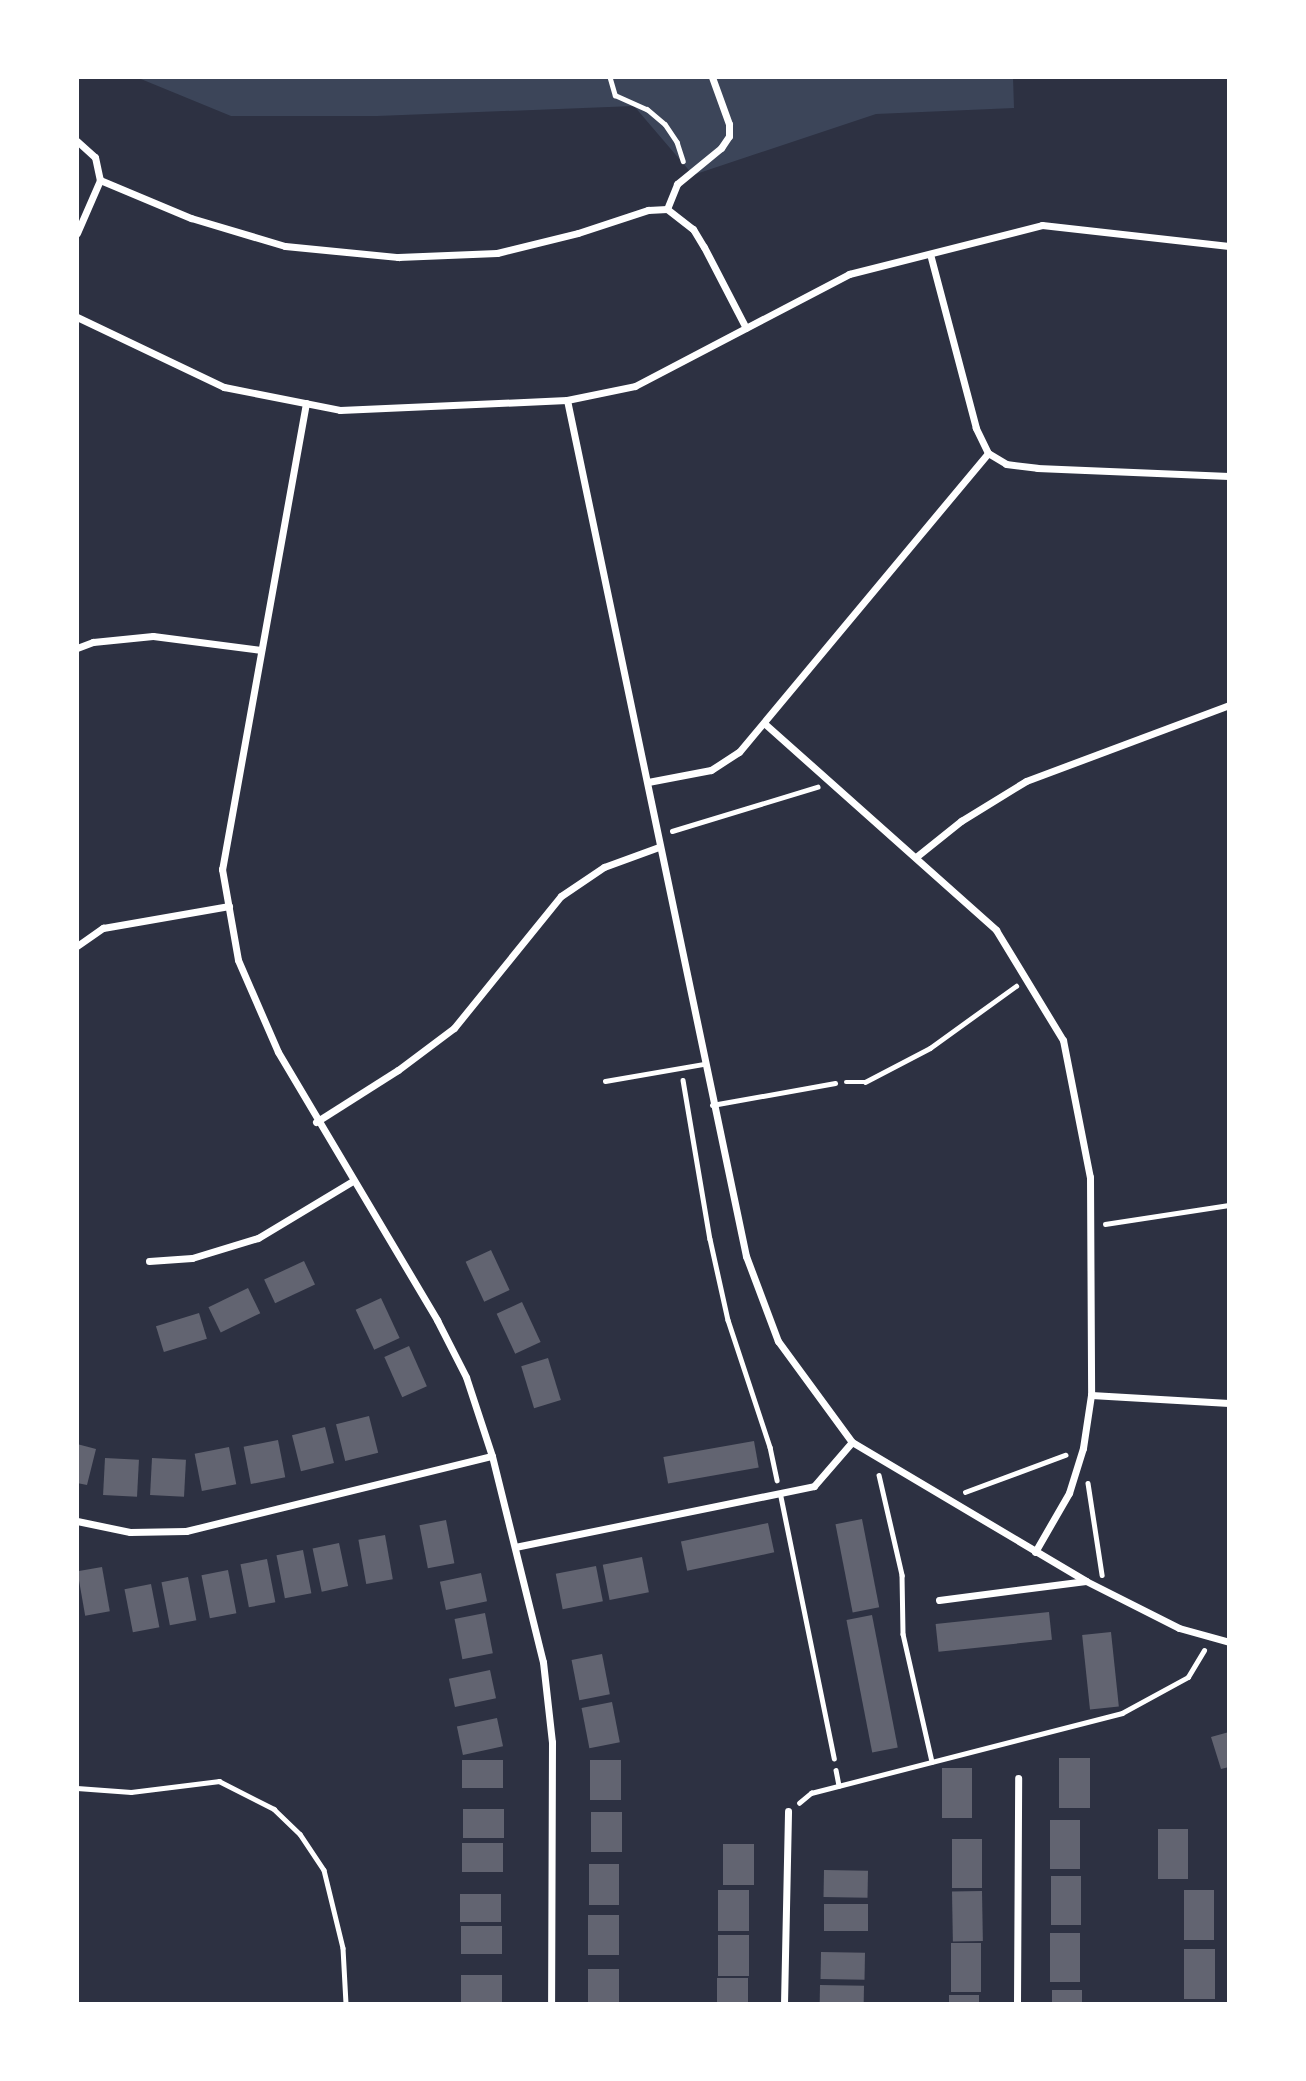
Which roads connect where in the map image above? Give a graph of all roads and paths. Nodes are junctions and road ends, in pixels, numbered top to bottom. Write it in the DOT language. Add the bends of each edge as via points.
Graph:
graph roads {
  1 [pos="610,77"];
  2 [pos="712,77"];
  3 [pos="77,141"];
  4 [pos="686,173"];
  5 [pos="100,180"];
  6 [pos="667,209"];
  7 [pos="77,233"];
  8 [pos="1229,246"];
  9 [pos="930,254"];
  10 [pos="77,317"];
  11 [pos="746,328"];
  12 [pos="567,400"];
  13 [pos="306,403"];
  14 [pos="988,453"];
  15 [pos="1229,476"];
  16 [pos="77,648"];
  17 [pos="261,650"];
  18 [pos="1229,705"];
  19 [pos="764,723"];
  20 [pos="827,780"];
  21 [pos="648,782"];
  22 [pos="657,834"];
  23 [pos="659,847"];
  24 [pos="916,857"];
  25 [pos="229,906"];
  26 [pos="77,946"];
  27 [pos="1026,979"];
  28 [pos="703,1064"];
  29 [pos="681,1068"];
  30 [pos="605,1082"];
  31 [pos="835,1083"];
  32 [pos="712,1105"];
  33 [pos="316,1122"];
  34 [pos="353,1181"];
  35 [pos="1229,1205"];
  36 [pos="1090,1226"];
  37 [pos="149,1261"];
  38 [pos="1091,1395"];
  39 [pos="1229,1403"];
  40 [pos="852,1442"];
  41 [pos="1083,1448"];
  42 [pos="492,1456"];
  43 [pos="874,1456"];
  44 [pos="779,1494"];
  45 [pos="946,1499"];
  46 [pos="77,1521"];
  47 [pos="515,1547"];
  48 [pos="1035,1552"];
  49 [pos="1086,1581"];
  50 [pos="1104,1589"];
  51 [pos="939,1600"];
  52 [pos="1212,1637"];
  53 [pos="1229,1642"];
  54 [pos="834,1759"];
  55 [pos="932,1762"];
  56 [pos="1018,1778"];
  57 [pos="77,1788"];
  58 [pos="788,1811"];
  59 [pos="346,2004"];
  60 [pos="551,2004"];
  61 [pos="784,2004"];
  62 [pos="1017,2004"];
  1 -- 4 [label="path" via="615,95 647,109 665,124 677,142"];
  2 -- 4 [label="street" via="729,136 721,148"];
  3 -- 5 [label="street" via="95,157"];
  4 -- 6 [label="street"];
  5 -- 6 [label="street" via="191,218 285,246 398,257 497,253 648,210"];
  5 -- 7 [label="street"];
  6 -- 11 [label="street" via="693,229"];
  8 -- 9 [label="street" via="1042,225"];
  9 -- 11 [label="street" via="849,274"];
  9 -- 14 [label="street" via="976,428"];
  10 -- 13 [label="street" via="224,387"];
  11 -- 12 [label="street" via="635,386"];
  12 -- 13 [label="street" via="340,410"];
  12 -- 21 [label="street"];
  13 -- 17 [label="street"];
  14 -- 15 [label="street" via="1006,464 1037,468"];
  14 -- 19 [label="street"];
  16 -- 17 [label="street" via="153,636"];
  17 -- 25 [label="street" via="222,869"];
  18 -- 24 [label="street" via="1026,780 961,821"];
  19 -- 20 [label="street"];
  19 -- 21 [label="street" via="725,763 698,774"];
  20 -- 22 [label="path" via="814,789"];
  20 -- 24 [label="street"];
  21 -- 22 [label="street"];
  22 -- 23 [label="street"];
  23 -- 28 [label="street"];
  23 -- 33 [label="street" via="604,867 561,896 454,1028"];
  24 -- 27 [label="street" via="996,930"];
  25 -- 26 [label="street" via="103,928"];
  25 -- 33 [label="street" via="238,960 278,1052"];
  27 -- 31 [label="path" via="930,1048 865,1082"];
  27 -- 36 [label="street" via="1063,1040 1090,1177"];
  28 -- 29 [label="lane"];
  28 -- 32 [label="street"];
  29 -- 30 [label="lane"];
  29 -- 44 [label="path" via="728,1320 770,1447"];
  31 -- 32 [label="lane"];
  32 -- 40 [label="street" via="746,1256 778,1341"];
  33 -- 34 [label="street"];
  34 -- 37 [label="street" via="258,1238 192,1258"];
  34 -- 42 [label="street" via="466,1377"];
  35 -- 36 [label="path"];
  36 -- 38 [label="street"];
  38 -- 39 [label="street"];
  38 -- 41 [label="street"];
  40 -- 43 [label="street"];
  40 -- 44 [label="street" via="814,1486"];
  41 -- 45 [label="path"];
  41 -- 48 [label="street" via="1069,1493"];
  41 -- 50 [label="path"];
  42 -- 46 [label="street" via="186,1531 130,1532"];
  42 -- 47 [label="street"];
  43 -- 45 [label="street"];
  43 -- 55 [label="path" via="902,1574 903,1634"];
  44 -- 47 [label="street"];
  44 -- 54 [label="lane"];
  45 -- 48 [label="street"];
  47 -- 60 [label="street" via="543,1662 552,1742"];
  48 -- 49 [label="street"];
  49 -- 50 [label="street"];
  49 -- 51 [label="street"];
  50 -- 52 [label="street" via="1180,1628"];
  52 -- 53 [label="street"];
  52 -- 55 [label="path" via="1188,1677 1122,1713"];
  55 -- 58 [label="path" via="811,1793"];
  56 -- 62 [label="street"];
  57 -- 59 [label="path" via="131,1792 219,1781 274,1810 300,1834 324,1870 343,1948"];
  58 -- 61 [label="street"];
}
